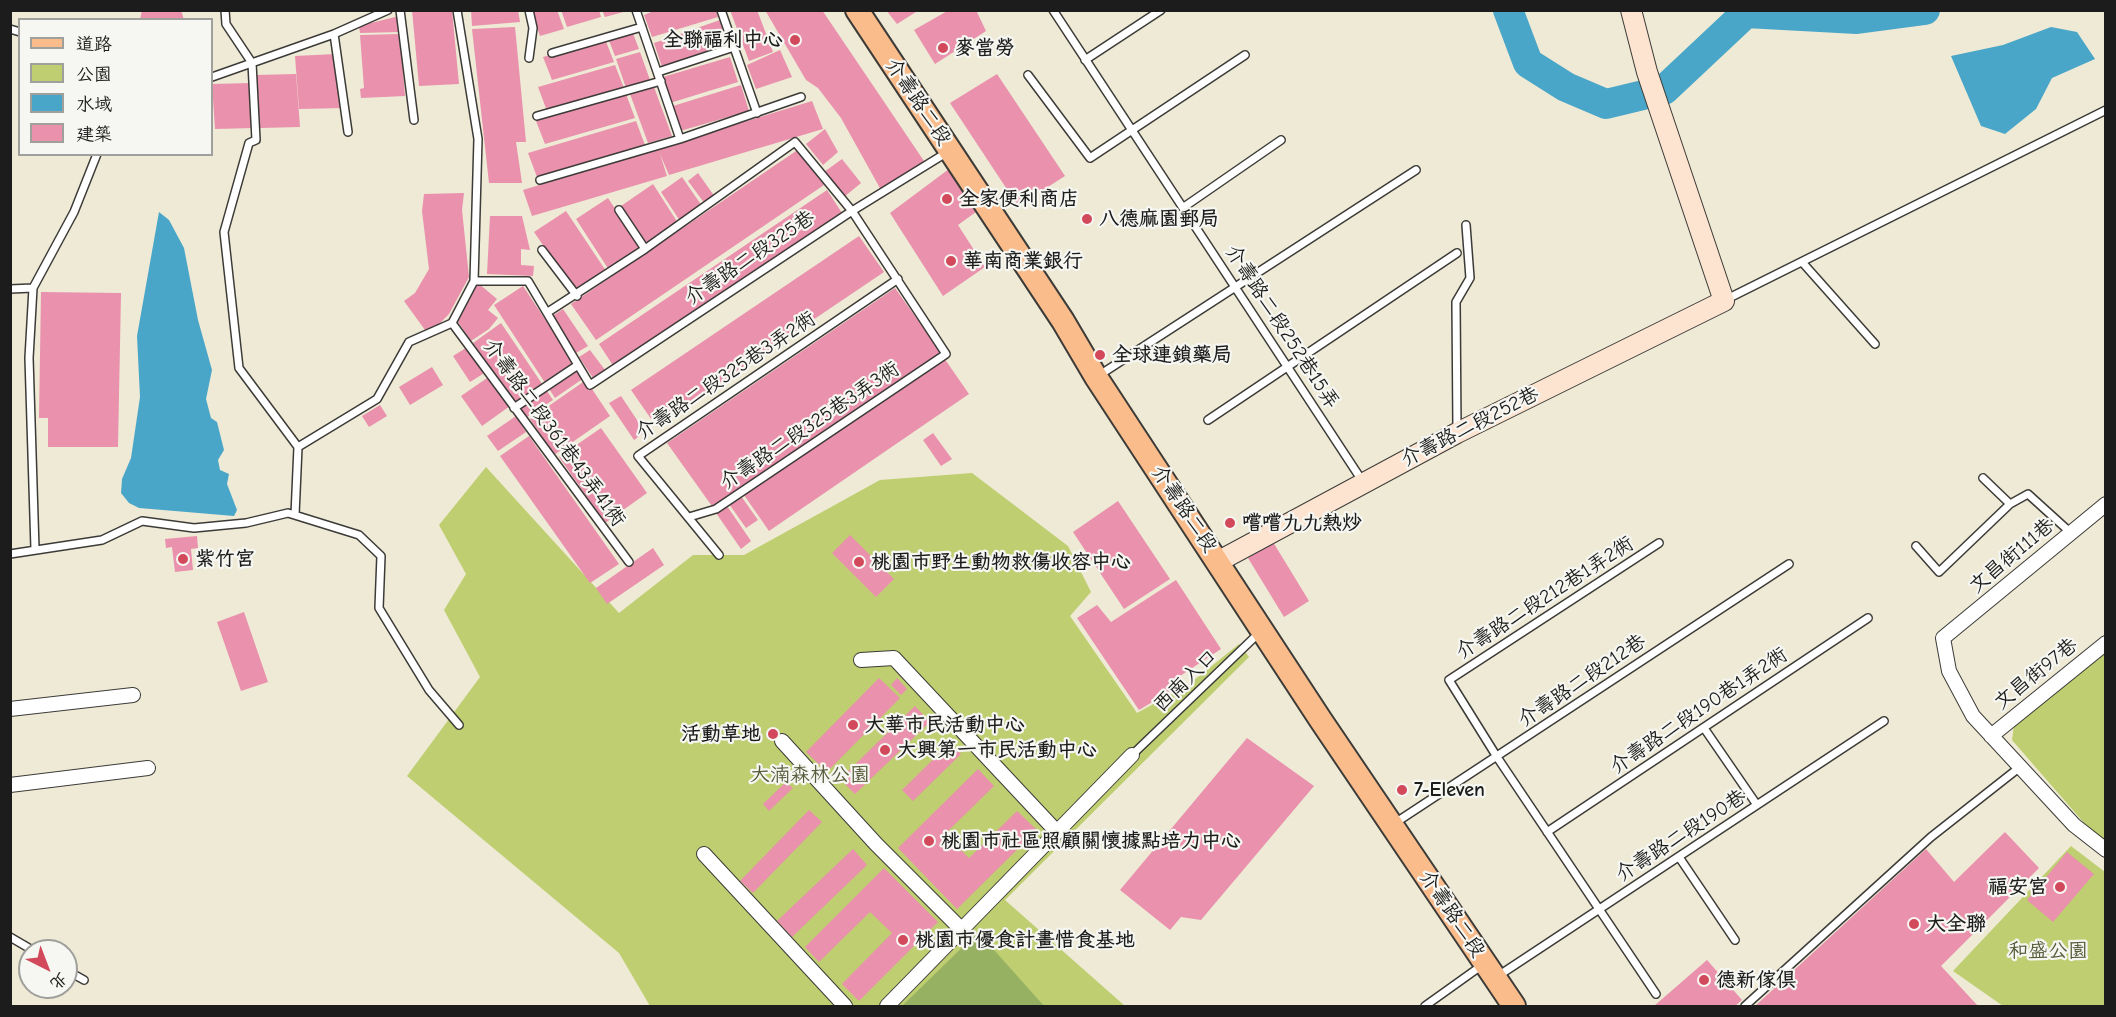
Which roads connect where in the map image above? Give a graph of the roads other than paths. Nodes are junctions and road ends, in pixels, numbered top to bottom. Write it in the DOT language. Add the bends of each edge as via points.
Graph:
graph roads {
  1 [pos="225,10"];
  2 [pos="368,10"];
  3 [pos="388,10"];
  4 [pos="400,10"];
  5 [pos="457,10"];
  6 [pos="529,10"];
  7 [pos="636,10"];
  8 [pos="721,10"];
  9 [pos="856,10"];
  10 [pos="1053,10"];
  11 [pos="1161,10"];
  12 [pos="1631,10"];
  13 [pos="369,19"];
  14 [pos="642,27"];
  15 [pos="334,34"];
  16 [pos="734,47"];
  17 [pos="552,53"];
  18 [pos="1245,55"];
  19 [pos="529,57"];
  20 [pos="1085,60"];
  21 [pos="252,63"];
  22 [pos="658,72"];
  23 [pos="1028,75"];
  24 [pos="213,77"];
  25 [pos="661,81"];
  26 [pos="801,97"];
  27 [pos="2106,110"];
  28 [pos="757,113"];
  29 [pos="537,116"];
  30 [pos="414,120"];
  31 [pos="1132,130"];
  32 [pos="348,132"];
  33 [pos="680,139"];
  34 [pos="1281,140"];
  35 [pos="951,150"];
  36 [pos="97,156"];
  37 [pos="1416,170"];
  38 [pos="540,180"];
  39 [pos="1184,207"];
  40 [pos="619,210"];
  41 [pos="852,211"];
  42 [pos="1466,225"];
  43 [pos="645,249"];
  44 [pos="542,250"];
  45 [pos="1457,253"];
  46 [pos="1802,262"];
  47 [pos="898,279"];
  48 [pos="474,281"];
  49 [pos="1237,287"];
  50 [pos="33,288"];
  51 [pos="10,289"];
  52 [pos="577,296"];
  53 [pos="1724,300"];
  54 [pos="548,312"];
  55 [pos="452,323"];
  56 [pos="1875,344"];
  57 [pos="578,364"];
  58 [pos="1288,365"];
  59 [pos="1096,377"];
  60 [pos="514,408"];
  61 [pos="1208,420"];
  62 [pos="1457,433"];
  63 [pos="298,447"];
  64 [pos="1983,478"];
  65 [pos="1363,482"];
  66 [pos="2010,504"];
  67 [pos="2106,504"];
  68 [pos="295,515"];
  69 [pos="689,517"];
  70 [pos="2071,532"];
  71 [pos="1659,543"];
  72 [pos="1916,546"];
  73 [pos="34,549"];
  74 [pos="10,554"];
  75 [pos="719,555"];
  76 [pos="1219,561"];
  77 [pos="628,562"];
  78 [pos="1789,564"];
  79 [pos="1868,618"];
  80 [pos="1263,630"];
  81 [pos="2106,643"];
  82 [pos="861,660"];
  83 [pos="134,695"];
  84 [pos="10,709"];
  85 [pos="1884,721"];
  86 [pos="459,725"];
  87 [pos="1704,728"];
  88 [pos="1991,736"];
  89 [pos="782,741"];
  90 [pos="1132,755"];
  91 [pos="1497,757"];
  92 [pos="2020,767"];
  93 [pos="148,768"];
  94 [pos="10,784"];
  95 [pos="1757,805"];
  96 [pos="1392,825"];
  97 [pos="1057,832"];
  98 [pos="1547,832"];
  99 [pos="2106,850"];
  100 [pos="704,854"];
  101 [pos="1678,857"];
  102 [pos="1600,909"];
  103 [pos="962,930"];
  104 [pos="1735,940"];
  105 [pos="1491,970"];
  106 [pos="78,977"];
  107 [pos="84,980"];
  108 [pos="1656,994"];
  109 [pos="845,1006"];
  110 [pos="887,1006"];
  111 [pos="1425,1006"];
  112 [pos="1514,1006"];
  113 [pos="1745,1006"];
  1 -- 21 [label="lane" via="226,24"];
  2 -- 13 [label="lane"];
  3 -- 13 [label="lane"];
  4 -- 30 [label="lane"];
  5 -- 48 [label="lane" via="478,139"];
  6 -- 19 [label="lane" via="533,28"];
  7 -- 14 [label="lane"];
  8 -- 16 [label="lane"];
  9 -- 35 [label="main road, 介壽路二段"];
  10 -- 20 [label="lane, 介壽路二段252巷15弄"];
  11 -- 20 [label="lane"];
  12 -- 53 [label="street" via="1647,72"];
  13 -- 15 [label="lane"];
  14 -- 17 [label="lane"];
  14 -- 22 [label="lane"];
  15 -- 21 [label="lane"];
  15 -- 32 [label="lane"];
  16 -- 22 [label="lane"];
  16 -- 28 [label="lane"];
  18 -- 31 [label="lane"];
  20 -- 31 [label="lane, 介壽路二段252巷15弄"];
  21 -- 24 [label="lane"];
  21 -- 63 [label="lane" via="256,140 249,143 224,232 239,368"];
  22 -- 25 [label="lane"];
  23 -- 31 [label="lane" via="1090,158"];
  25 -- 29 [label="lane"];
  25 -- 33 [label="lane"];
  26 -- 28 [label="lane"];
  27 -- 46 [label="lane"];
  28 -- 33 [label="lane"];
  31 -- 39 [label="lane, 介壽路二段252巷15弄"];
  33 -- 38 [label="lane"];
  34 -- 39 [label="lane"];
  35 -- 41 [label="lane, 介壽路二段325巷"];
  35 -- 59 [label="main road, 介壽路二段"];
  36 -- 50 [label="lane" via="74,212"];
  37 -- 49 [label="lane"];
  39 -- 49 [label="lane, 介壽路二段252巷15弄"];
  40 -- 43 [label="lane"];
  41 -- 43 [label="lane" via="795,142"];
  41 -- 47 [label="lane"];
  41 -- 57 [label="lane, 介壽路二段325巷" via="590,385"];
  42 -- 62 [label="lane" via="1470,278 1456,302"];
  43 -- 52 [label="lane"];
  44 -- 52 [label="lane"];
  45 -- 58 [label="lane"];
  46 -- 53 [label="lane"];
  46 -- 56 [label="lane"];
  47 -- 69 [label="lane, 介壽路二段325巷3弄2衖" via="638,456"];
  47 -- 69 [label="lane, 介壽路二段325巷3弄3衖" via="946,354 716,509"];
  48 -- 54 [label="lane" via="528,281"];
  48 -- 55 [label="lane"];
  49 -- 58 [label="lane, 介壽路二段252巷15弄"];
  49 -- 59 [label="lane"];
  50 -- 51 [label="lane"];
  50 -- 73 [label="lane" via="29,358"];
  52 -- 54 [label="lane"];
  53 -- 62 [label="street, 介壽路二段252巷"];
  54 -- 57 [label="lane"];
  55 -- 60 [label="lane, 介壽路二段361巷43弄41衖"];
  55 -- 63 [label="lane" via="409,342 377,399"];
  57 -- 60 [label="lane"];
  58 -- 61 [label="lane"];
  58 -- 65 [label="lane, 介壽路二段252巷15弄"];
  59 -- 76 [label="main road, 介壽路二段"];
  60 -- 77 [label="lane, 介壽路二段361巷43弄41衖"];
  62 -- 65 [label="street, 介壽路二段252巷"];
  63 -- 68 [label="lane"];
  64 -- 66 [label="lane"];
  65 -- 76 [label="street, 介壽路二段252巷"];
  66 -- 70 [label="lane" via="2028,494"];
  66 -- 72 [label="lane" via="1939,572"];
  67 -- 70 [label="street, 文昌街111巷"];
  68 -- 73 [label="lane" via="194,528 142,521 102,540"];
  68 -- 86 [label="lane" via="359,535 381,556 379,608 429,690"];
  69 -- 75 [label="lane"];
  70 -- 88 [label="street, 文昌街111巷" via="1943,639 1949,671 1973,716"];
  71 -- 91 [label="lane, 介壽路二段212巷1弄2衖" via="1449,680"];
  73 -- 74 [label="lane"];
  76 -- 80 [label="main road, 介壽路二段"];
  78 -- 91 [label="lane, 介壽路二段212巷"];
  79 -- 87 [label="lane, 介壽路二段190巷1弄2衖"];
  80 -- 90 [label="lane, 西南入口"];
  80 -- 96 [label="main road, 介壽路二段"];
  81 -- 88 [label="street, 文昌街97巷"];
  82 -- 97 [label="street" via="894,658"];
  83 -- 84 [label="street"];
  85 -- 95 [label="lane, 介壽路二段190巷"];
  87 -- 95 [label="lane"];
  87 -- 98 [label="lane, 介壽路二段190巷1弄2衖"];
  88 -- 92 [label="street"];
  89 -- 103 [label="street"];
  90 -- 97 [label="street"];
  91 -- 96 [label="lane, 介壽路二段212巷"];
  91 -- 98 [label="lane"];
  92 -- 99 [label="street" via="2074,825"];
  92 -- 113 [label="lane" via="1931,837"];
  93 -- 94 [label="street"];
  95 -- 101 [label="lane, 介壽路二段190巷"];
  96 -- 105 [label="main road, 介壽路二段"];
  97 -- 103 [label="street"];
  98 -- 102 [label="lane"];
  100 -- 109 [label="street"];
  101 -- 102 [label="lane, 介壽路二段190巷"];
  101 -- 104 [label="lane"];
  102 -- 105 [label="lane, 介壽路二段190巷"];
  102 -- 108 [label="lane"];
  103 -- 110 [label="street"];
  105 -- 111 [label="lane, 介壽路二段190巷"];
  105 -- 112 [label="main road, 介壽路二段"];
  106 -- 107 [label="lane"];
}
